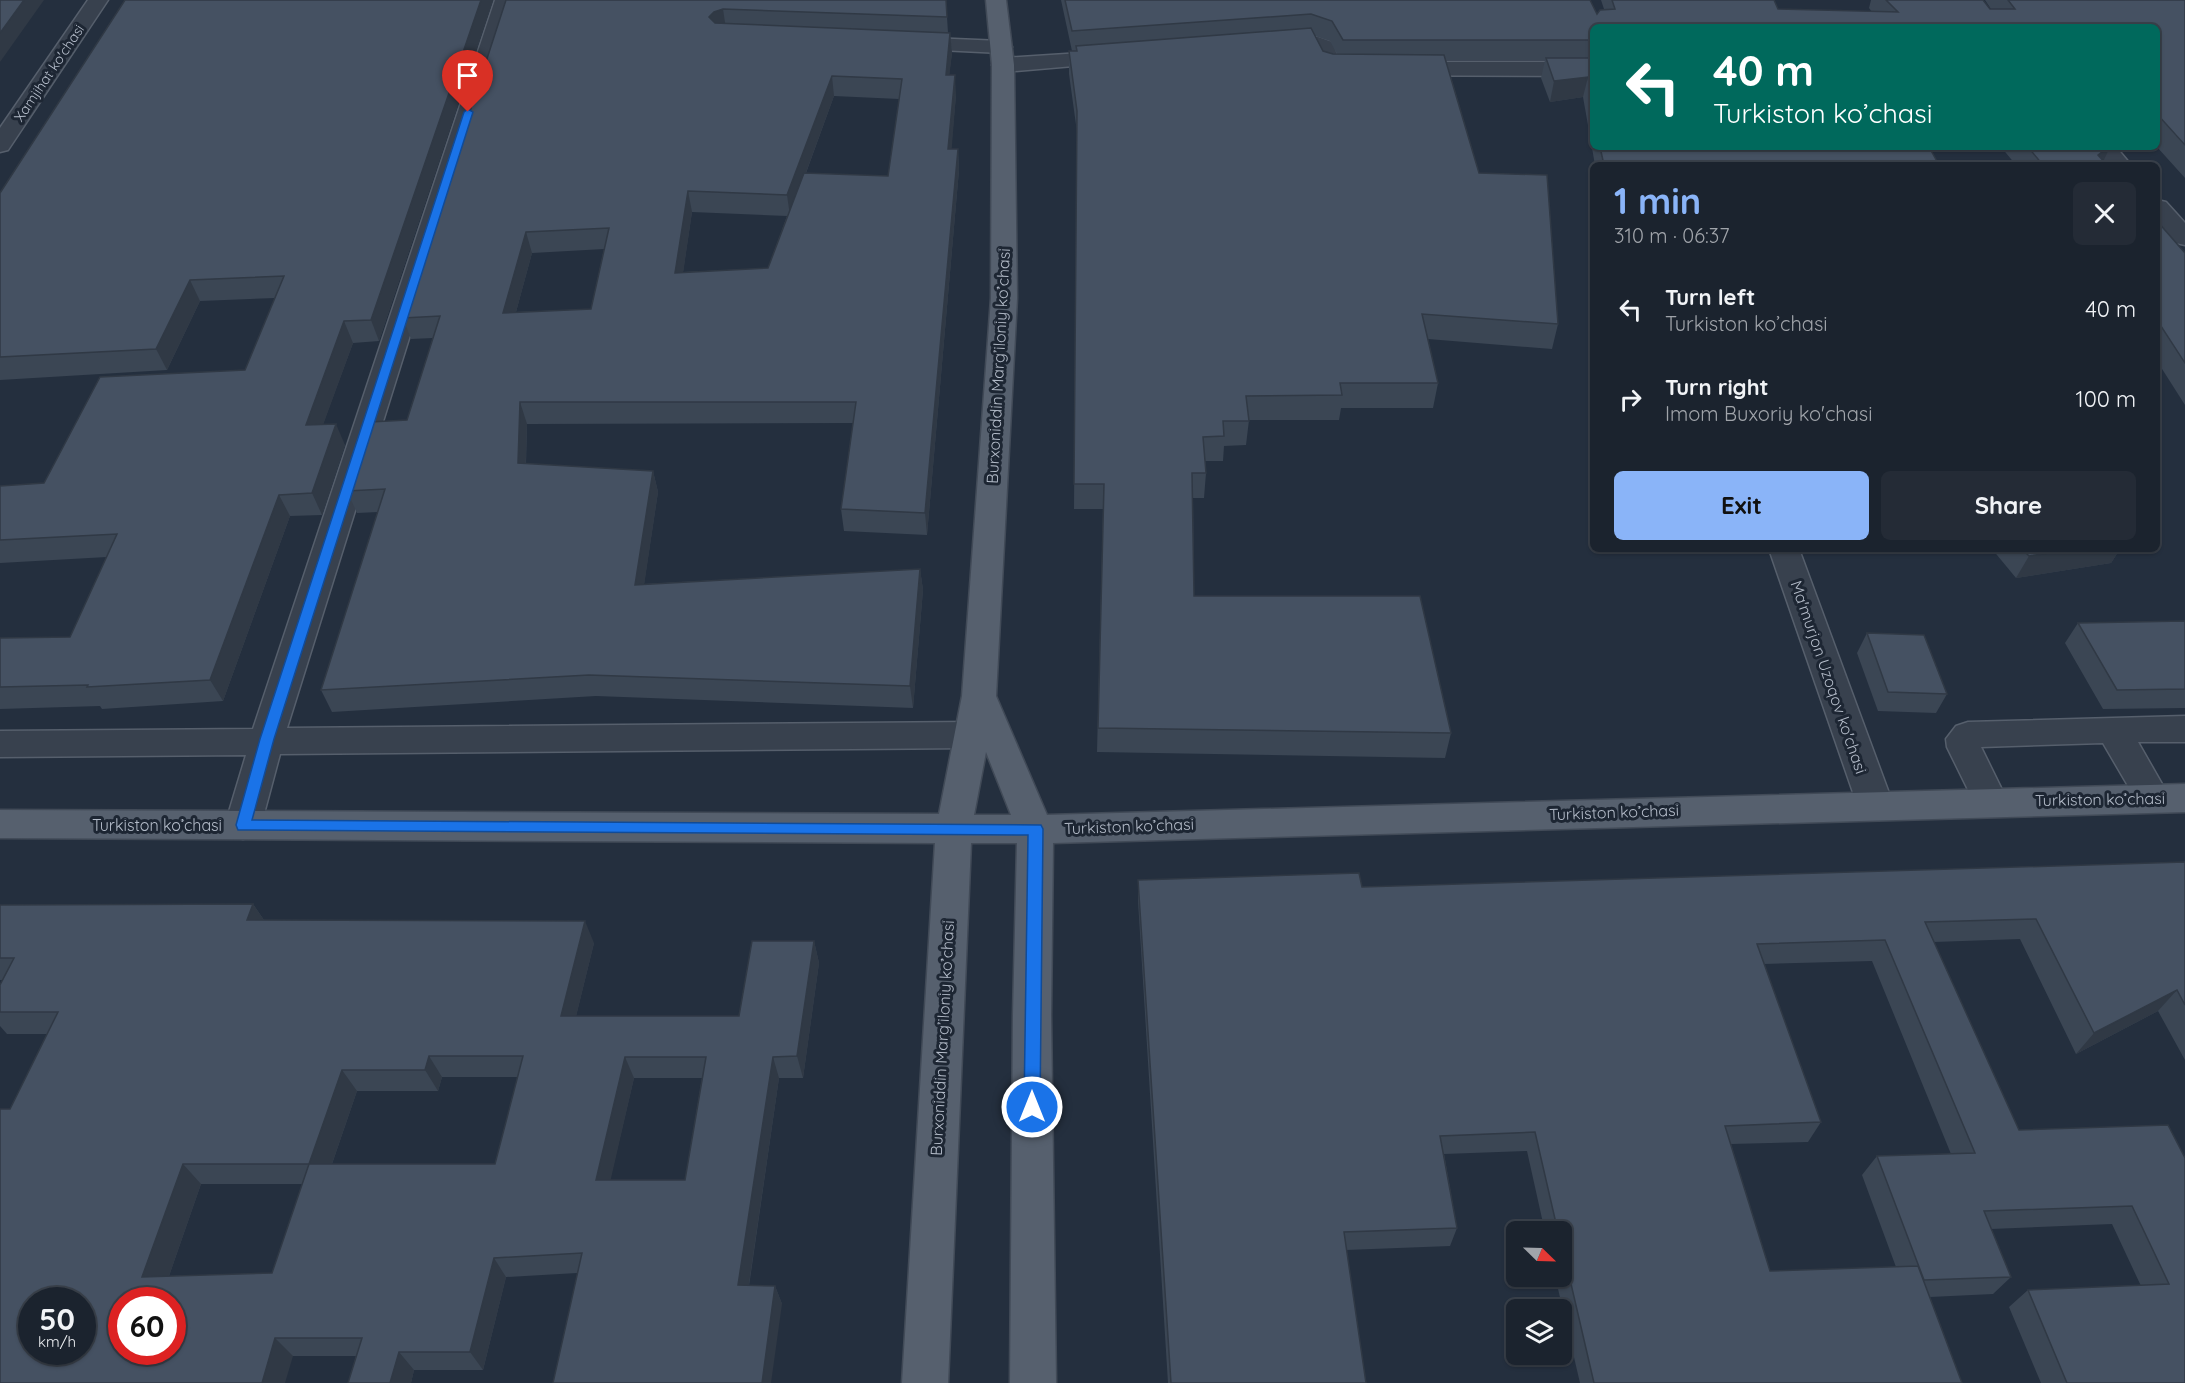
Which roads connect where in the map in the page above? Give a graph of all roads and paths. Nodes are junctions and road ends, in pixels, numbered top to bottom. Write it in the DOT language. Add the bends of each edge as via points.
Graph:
graph roads {
  1 [pos="98,0"];
  2 [pos="504,0"];
  3 [pos="996,0"];
  4 [pos="881,42"];
  5 [pos="1250,46"];
  6 [pos="1132,55"];
  7 [pos="1002,56"];
  8 [pos="1590,69"];
  9 [pos="0,145"];
  10 [pos="2106,150"];
  11 [pos="2116,162"];
  12 [pos="2160,210"];
  13 [pos="2185,238"];
  14 [pos="1785,552"];
  15 [pos="979,696"];
  16 [pos="2185,729"];
  17 [pos="2113,730"];
  18 [pos="972,735"];
  19 [pos="267,739"];
  20 [pos="0,744"];
  21 [pos="2169,798"];
  22 [pos="1991,802"];
  23 [pos="1875,804"];
  24 [pos="0,824"];
  25 [pos="243,825"];
  26 [pos="1035,829"];
  27 [pos="954,830"];
  28 [pos="925,1383"];
  29 [pos="1033,1383"];
  1 -- 9 [label="street, Xamjihat ko'chasi"];
  2 -- 19 [label="street"];
  3 -- 7 [label="main road, Burxoniddin Marg’iloniy ko’chasi"];
  4 -- 7 [label="street"];
  5 -- 8 [label="street" via="1318,43 1324,47 1331,68 1342,69"];
  6 -- 7 [label="street"];
  7 -- 15 [label="main road, Burxoniddin Marg’iloniy ko’chasi" via="1004,298"];
  10 -- 11 [label="street"];
  12 -- 13 [label="street"];
  14 -- 23 [label="street, Maʼmurjon Uzoqov ko'chasi"];
  15 -- 18 [label="main road, Burxoniddin Marg’iloniy ko’chasi"];
  15 -- 26 [label="main road, Burxoniddin Marg’iloniy ko’chasi"];
  16 -- 17 [label="street"];
  17 -- 21 [label="street"];
  17 -- 22 [label="street" via="1968,735 1963,739 1964,747"];
  18 -- 19 [label="street"];
  18 -- 27 [label="main road, Burxoniddin Marg’iloniy ko’chasi"];
  19 -- 20 [label="street"];
  19 -- 25 [label="street"];
  21 -- 22 [label="main road, Turkiston ko’chasi"];
  22 -- 23 [label="main road, Turkiston ko’chasi"];
  23 -- 26 [label="main road, Turkiston ko’chasi"];
  24 -- 25 [label="main road, Turkiston ko’chasi"];
  25 -- 27 [label="main road, Turkiston ko’chasi"];
  26 -- 27 [label="main road, Turkiston ko’chasi"];
  26 -- 29 [label="main road, Burxoniddin Marg’iloniy ko’chasi"];
  27 -- 28 [label="main road, Burxoniddin Marg’iloniy ko’chasi"];
}
